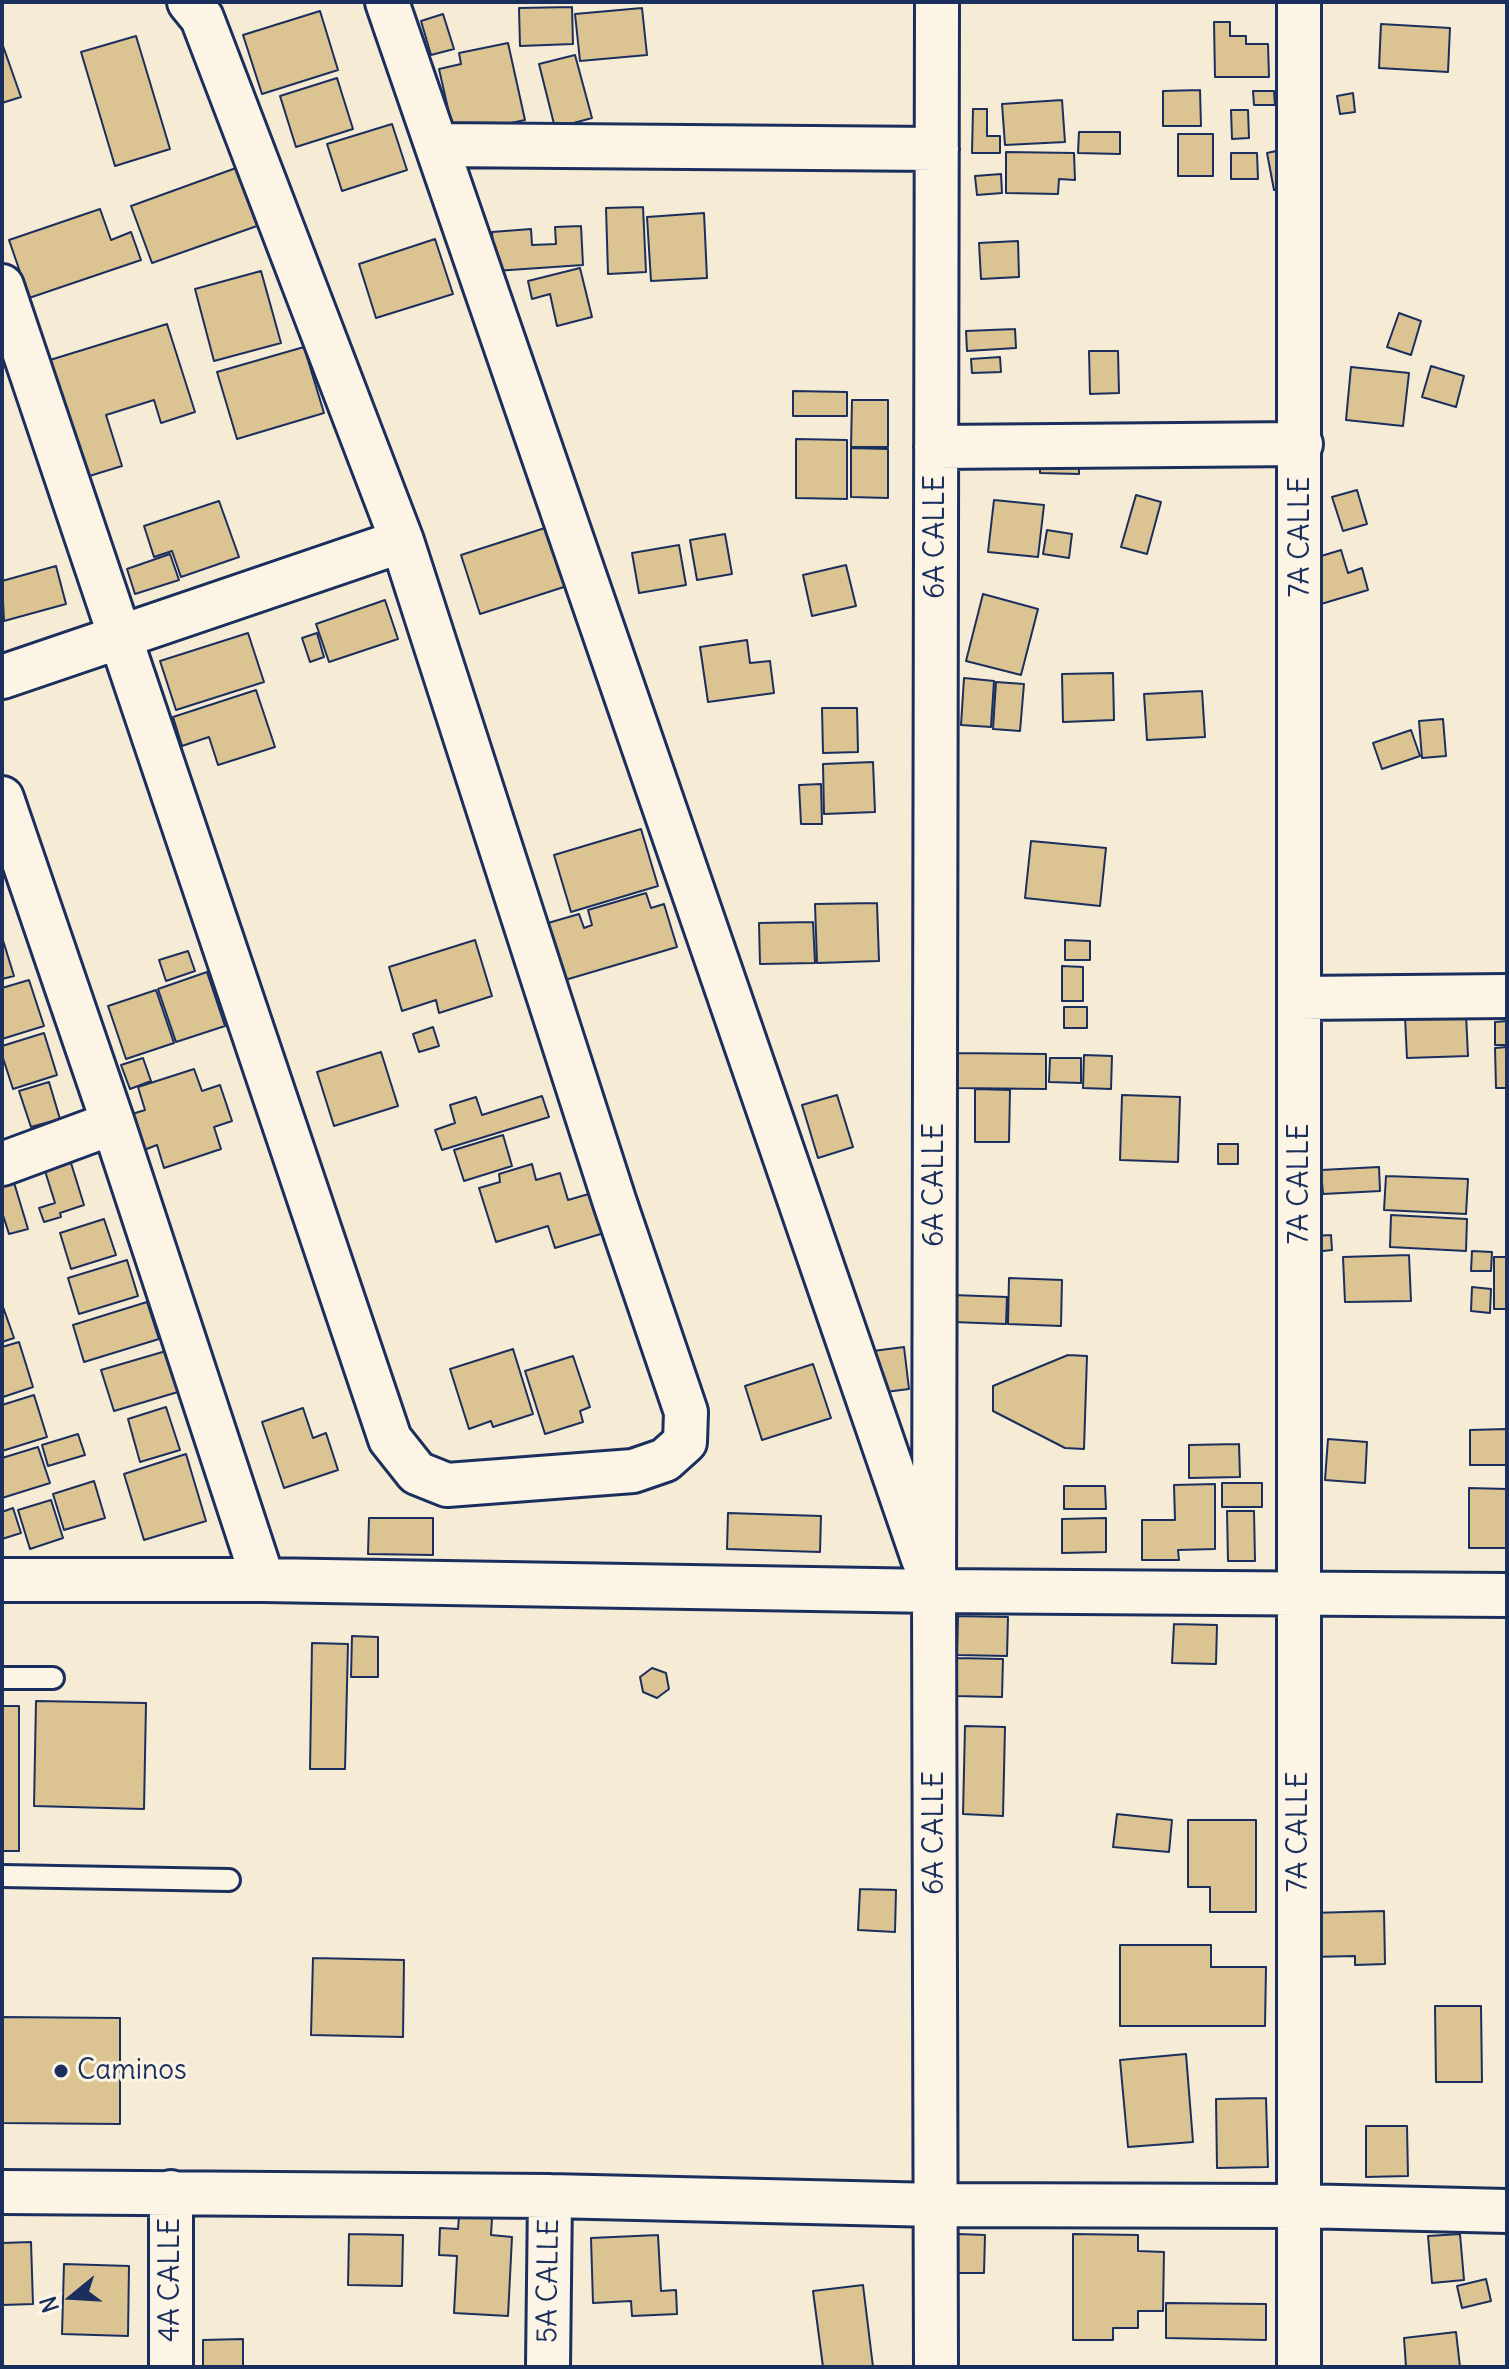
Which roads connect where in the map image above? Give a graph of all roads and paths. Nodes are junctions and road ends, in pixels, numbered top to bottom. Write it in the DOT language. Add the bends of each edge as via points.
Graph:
graph roads {
  1 [pos="189,2"];
  2 [pos="387,2"];
  3 [pos="937,2"];
  4 [pos="1299,2"];
  5 [pos="438,145"];
  6 [pos="937,149"];
  7 [pos="2,286"];
  8 [pos="1301,444"];
  9 [pos="936,447"];
  10 [pos="402,541"];
  11 [pos="119,636"];
  12 [pos="2,677"];
  13 [pos="2,798"];
  14 [pos="1507,996"];
  15 [pos="1300,998"];
  16 [pos="113,1123"];
  17 [pos="2,1164"];
  18 [pos="2,1580"];
  19 [pos="263,1580"];
  20 [pos="934,1591"];
  21 [pos="1299,1594"];
  22 [pos="1507,1595"];
  23 [pos="2,1678"];
  24 [pos="53,1678"];
  25 [pos="2,1876"];
  26 [pos="229,1880"];
  27 [pos="2,2192"];
  28 [pos="171,2192"];
  29 [pos="550,2196"];
  30 [pos="937,2205"];
  31 [pos="1299,2206"];
  32 [pos="1507,2211"];
  33 [pos="171,2367"];
  34 [pos="548,2367"];
  35 [pos="936,2367"];
  36 [pos="1299,2367"];
  1 -- 10 [label="street" via="202,18"];
  2 -- 5 [label="street"];
  3 -- 6 [label="street, 6A CALLE"];
  4 -- 8 [label="street, 7A CALLE"];
  5 -- 6 [label="street"];
  5 -- 20 [label="street"];
  6 -- 9 [label="street, 6A CALLE"];
  7 -- 11 [label="street"];
  8 -- 9 [label="street"];
  8 -- 15 [label="street, 7A CALLE"];
  9 -- 20 [label="street, 6A CALLE"];
  10 -- 11 [label="street"];
  10 -- 11 [label="street" via="686,1412 685,1442 665,1460 633,1471 447,1485 417,1473 390,1439"];
  11 -- 12 [label="street"];
  13 -- 16 [label="street"];
  14 -- 15 [label="street"];
  15 -- 21 [label="street, 7A CALLE"];
  16 -- 17 [label="street"];
  16 -- 19 [label="street"];
  18 -- 19 [label="street"];
  19 -- 20 [label="street"];
  20 -- 21 [label="street"];
  20 -- 30 [label="street, 6A CALLE"];
  21 -- 22 [label="street"];
  21 -- 31 [label="street, 7A CALLE"];
  23 -- 24 [label="lane"];
  25 -- 26 [label="lane"];
  27 -- 28 [label="street"];
  28 -- 29 [label="street"];
  28 -- 33 [label="street, 4A CALLE"];
  29 -- 30 [label="street"];
  29 -- 34 [label="street, 5A CALLE"];
  30 -- 31 [label="street"];
  30 -- 35 [label="street, 6A CALLE"];
  31 -- 32 [label="street"];
  31 -- 36 [label="street, 7A CALLE"];
}
